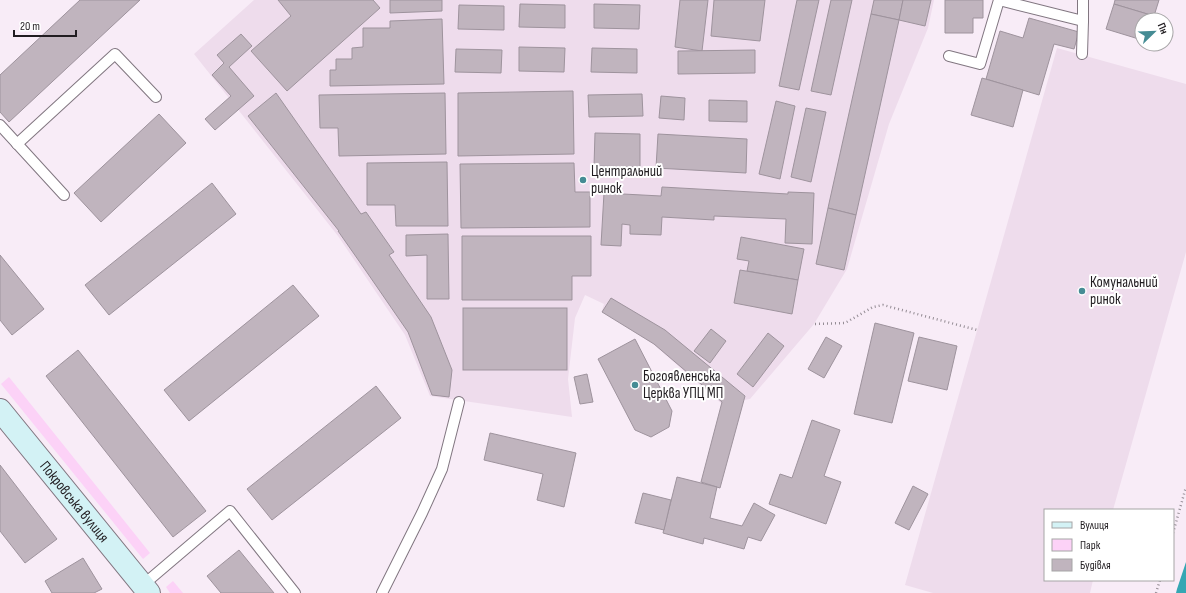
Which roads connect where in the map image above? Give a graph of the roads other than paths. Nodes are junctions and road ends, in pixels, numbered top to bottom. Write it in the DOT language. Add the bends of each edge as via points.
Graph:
graph roads {
  1 [pos="1083,0"];
  2 [pos="1083,21"];
  3 [pos="1082,54"];
  4 [pos="949,56"];
  5 [pos="156,97"];
  6 [pos="0,126"];
  7 [pos="18,144"];
  8 [pos="64,195"];
  9 [pos="458,402"];
  10 [pos="0,410"];
  11 [pos="146,589"];
  12 [pos="295,593"];
  13 [pos="382,593"];
  1 -- 2 [label="lane"];
  2 -- 3 [label="lane"];
  2 -- 4 [label="lane" via="998,0 980,64"];
  5 -- 7 [label="lane" via="115,54"];
  6 -- 7 [label="lane"];
  7 -- 8 [label="lane"];
  9 -- 13 [label="lane" via="442,469"];
  10 -- 11 [label="main road, Покровська вулиця"];
  11 -- 12 [label="lane" via="230,511"];
}
